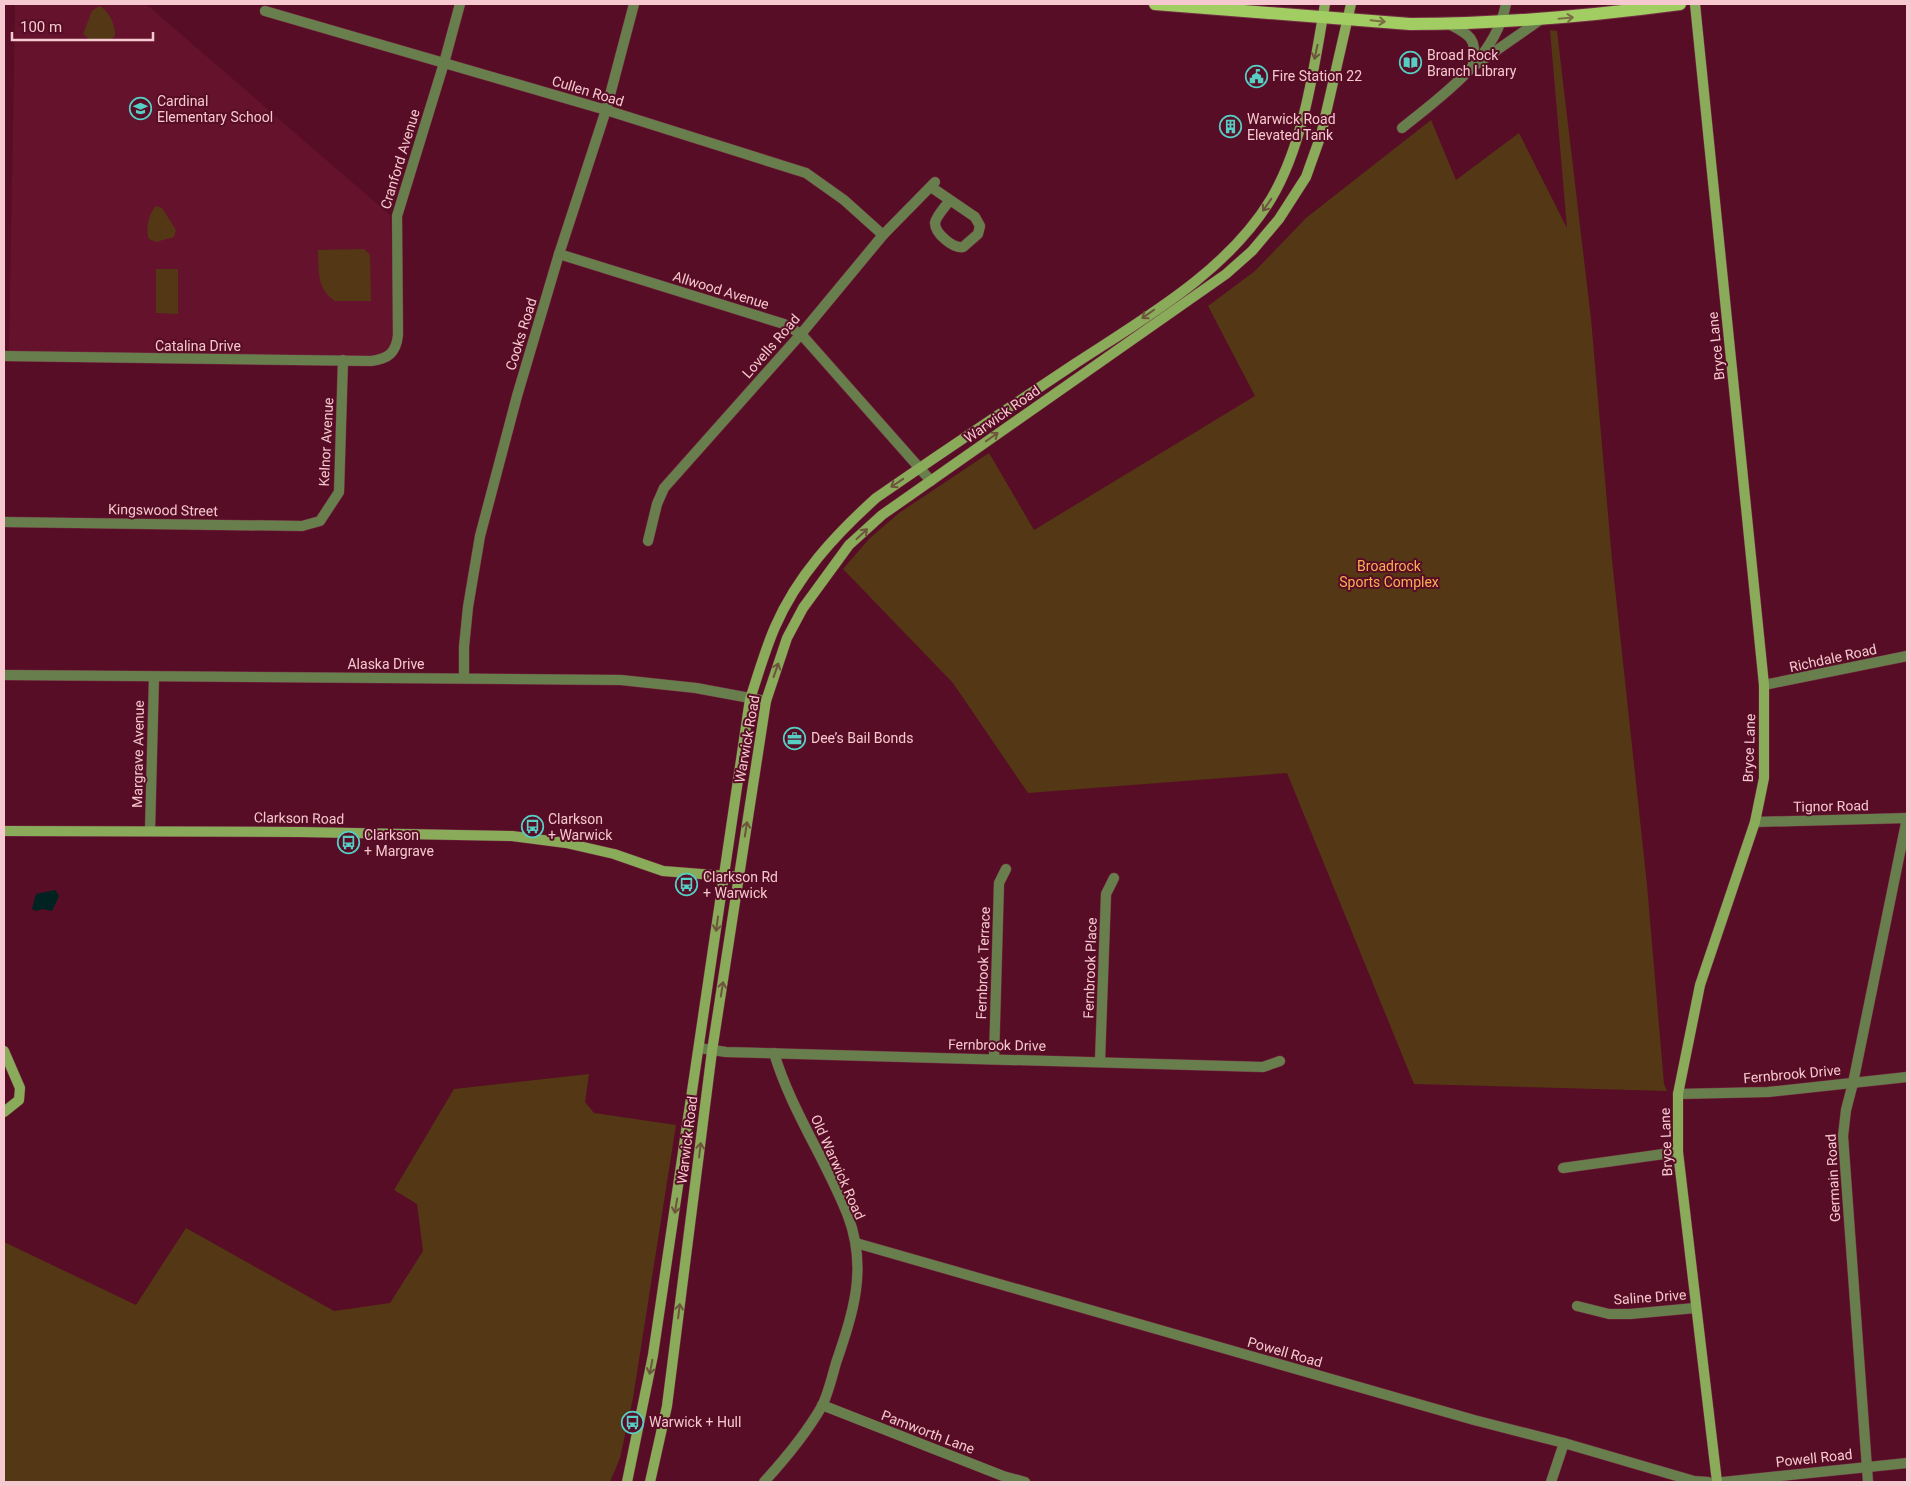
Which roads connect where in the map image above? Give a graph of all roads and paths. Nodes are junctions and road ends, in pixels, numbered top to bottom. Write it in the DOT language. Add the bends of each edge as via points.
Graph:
graph roads {
  1 [pos="460,4"];
  2 [pos="634,4"];
  3 [pos="1155,4"];
  4 [pos="1351,4"];
  5 [pos="1506,4"];
  6 [pos="1680,4"];
  7 [pos="1695,4"];
  8 [pos="1324,10"];
  9 [pos="265,11"];
  10 [pos="1348,18"];
  11 [pos="1540,20"];
  12 [pos="1503,22"];
  13 [pos="1449,24"];
  14 [pos="444,63"];
  15 [pos="1472,68"];
  16 [pos="606,110"];
  17 [pos="1402,128"];
  18 [pos="950,200"];
  19 [pos="883,235"];
  20 [pos="560,254"];
  21 [pos="800,334"];
  22 [pos="4,356"];
  23 [pos="391,356"];
  24 [pos="343,360"];
  25 [pos="920,467"];
  26 [pos="931,481"];
  27 [pos="320,520"];
  28 [pos="4,522"];
  29 [pos="648,541"];
  30 [pos="1907,656"];
  31 [pos="4,675"];
  32 [pos="154,677"];
  33 [pos="464,678"];
  34 [pos="1764,685"];
  35 [pos="750,699"];
  36 [pos="766,702"];
  37 [pos="1907,818"];
  38 [pos="1755,822"];
  39 [pos="4,831"];
  40 [pos="150,831"];
  41 [pos="1006,869"];
  42 [pos="724,876"];
  43 [pos="738,877"];
  44 [pos="1114,878"];
  45 [pos="699,1048"];
  46 [pos="712,1051"];
  47 [pos="4,1052"];
  48 [pos="774,1053"];
  49 [pos="994,1059"];
  50 [pos="1100,1061"];
  51 [pos="1280,1061"];
  52 [pos="1907,1077"];
  53 [pos="1853,1083"];
  54 [pos="1678,1094"];
  55 [pos="4,1112"];
  56 [pos="1678,1152"];
  57 [pos="1563,1168"];
  58 [pos="856,1243"];
  59 [pos="1577,1306"];
  60 [pos="1695,1308"];
  61 [pos="822,1406"];
  62 [pos="1564,1443"];
  63 [pos="1907,1463"];
  64 [pos="1865,1466"];
  65 [pos="1001,1479"];
  66 [pos="627,1482"];
  67 [pos="650,1482"];
  68 [pos="764,1482"];
  69 [pos="1025,1482"];
  70 [pos="1551,1482"];
  71 [pos="1708,1482"];
  72 [pos="1717,1482"];
  73 [pos="1723,1482"];
  74 [pos="1868,1482"];
  1 -- 14 [label="street, Cranford Avenue"];
  2 -- 16 [label="street, Cooks Road"];
  3 -- 8 [label="main road"];
  4 -- 10 [label="main road, Warwick Road"];
  5 -- 12 [label="street"];
  11 -- 6 [label="main road, one-way"];
  7 -- 34 [label="main road, Bryce Lane"];
  8 -- 10 [label="main road"];
  8 -- 25 [label="main road, Warwick Road, one-way" via="1297,141 1271,199 1227,254 1213,269 1124,332"];
  9 -- 14 [label="street, Cullen Road"];
  10 -- 13 [label="main road, one-way"];
  26 -- 10 [label="main road, Warwick Road, one-way" via="1226,274 1252,251 1279,219 1306,178 1321,135"];
  11 -- 12 [label="main road"];
  11 -- 15 [label="street"];
  12 -- 13 [label="main road"];
  12 -- 15 [label="street"];
  13 -- 15 [label="street" via="1466,33 1474,42 1476,50"];
  14 -- 16 [label="street, Cullen Road"];
  14 -- 23 [label="street, Cranford Avenue" via="396,216 398,335"];
  15 -- 17 [label="street"];
  16 -- 19 [label="street, Cullen Road" via="806,173 844,200"];
  16 -- 20 [label="street, Cooks Road"];
  18 -- 18 [label="street" via="975,217 980,226 978,234 963,248 956,247 940,234 936,226 936,220"];
  18 -- 19 [label="street, Lovells Road" via="933,185"];
  19 -- 21 [label="street, Lovells Road"];
  20 -- 21 [label="street, Allwood Avenue" via="784,324"];
  20 -- 33 [label="street, Cooks Road" via="517,396 480,536 467,615"];
  21 -- 25 [label="street, Allwood Avenue"];
  21 -- 29 [label="street, Lovells Road" via="664,488"];
  22 -- 24 [label="street, Catalina Drive"];
  23 -- 24 [label="street, Catalina Drive" via="371,361"];
  24 -- 27 [label="street, Kelnor Avenue" via="339,492"];
  25 -- 26 [label="street, Allwood Avenue"];
  25 -- 35 [label="main road, Warwick Road, one-way" via="876,498 840,530 795,588 775,627"];
  36 -- 26 [label="main road, Warwick Road, one-way" via="787,638 820,583 849,545 882,515"];
  27 -- 28 [label="street, Kingswood Street" via="302,526"];
  30 -- 34 [label="street, Richdale Road"];
  31 -- 32 [label="street, Alaska Drive"];
  32 -- 33 [label="street, Alaska Drive"];
  32 -- 40 [label="street, Margrave Avenue"];
  33 -- 35 [label="street, Alaska Drive" via="621,680 696,688"];
  34 -- 38 [label="main road, Bryce Lane" via="1764,778"];
  35 -- 36 [label="street, Alaska Drive"];
  35 -- 42 [label="main road, Warwick Road"];
  43 -- 36 [label="main road, Warwick Road, one-way"];
  37 -- 38 [label="street, Tignor Road"];
  37 -- 53 [label="street, Germain Road"];
  38 -- 54 [label="main road, Bryce Lane" via="1700,985"];
  39 -- 40 [label="main road, Clarkson Road"];
  40 -- 42 [label="main road, Clarkson Road" via="512,836 576,845 663,871"];
  41 -- 49 [label="street, Fernbrook Terrace" via="1000,883"];
  42 -- 43 [label="main road, Clarkson Road"];
  42 -- 45 [label="main road, Warwick Road, one-way"];
  46 -- 43 [label="main road, Warwick Road, one-way"];
  44 -- 50 [label="street, Fernbrook Place" via="1106,894"];
  45 -- 46 [label="street, Fernbrook Drive"];
  45 -- 66 [label="main road, Warwick Road, one-way" via="653,1356"];
  46 -- 48 [label="street, Fernbrook Drive"];
  67 -- 46 [label="main road, Warwick Road, one-way" via="667,1406"];
  47 -- 55 [label="main road" via="20,1088 19,1100"];
  48 -- 49 [label="street, Fernbrook Drive"];
  48 -- 58 [label="street, Old Warwick Road" via="781,1076 826,1165"];
  49 -- 50 [label="street, Fernbrook Drive"];
  50 -- 51 [label="street, Fernbrook Drive" via="1263,1067"];
  52 -- 53 [label="street, Fernbrook Drive"];
  53 -- 54 [label="street, Fernbrook Drive" via="1768,1092"];
  53 -- 64 [label="street, Germain Road" via="1843,1136"];
  54 -- 56 [label="main road, Bryce Lane"];
  56 -- 57 [label="street"];
  56 -- 60 [label="main road, Bryce Lane"];
  58 -- 61 [label="street, Old Warwick Road" via="854,1308"];
  58 -- 62 [label="street, Powell Road" via="1455,1415"];
  59 -- 60 [label="street, Saline Drive" via="1609,1314"];
  60 -- 72 [label="main road, Bryce Lane"];
  61 -- 65 [label="street, Pamworth Lane"];
  61 -- 68 [label="street, Old Warwick Road"];
  62 -- 70 [label="street"];
  62 -- 71 [label="street, Powell Road" via="1694,1481"];
  63 -- 64 [label="street, Powell Road"];
  64 -- 73 [label="street, Powell Road"];
  64 -- 74 [label="street, Germain Road"];
  65 -- 69 [label="street, Pamworth Lane"];
}
